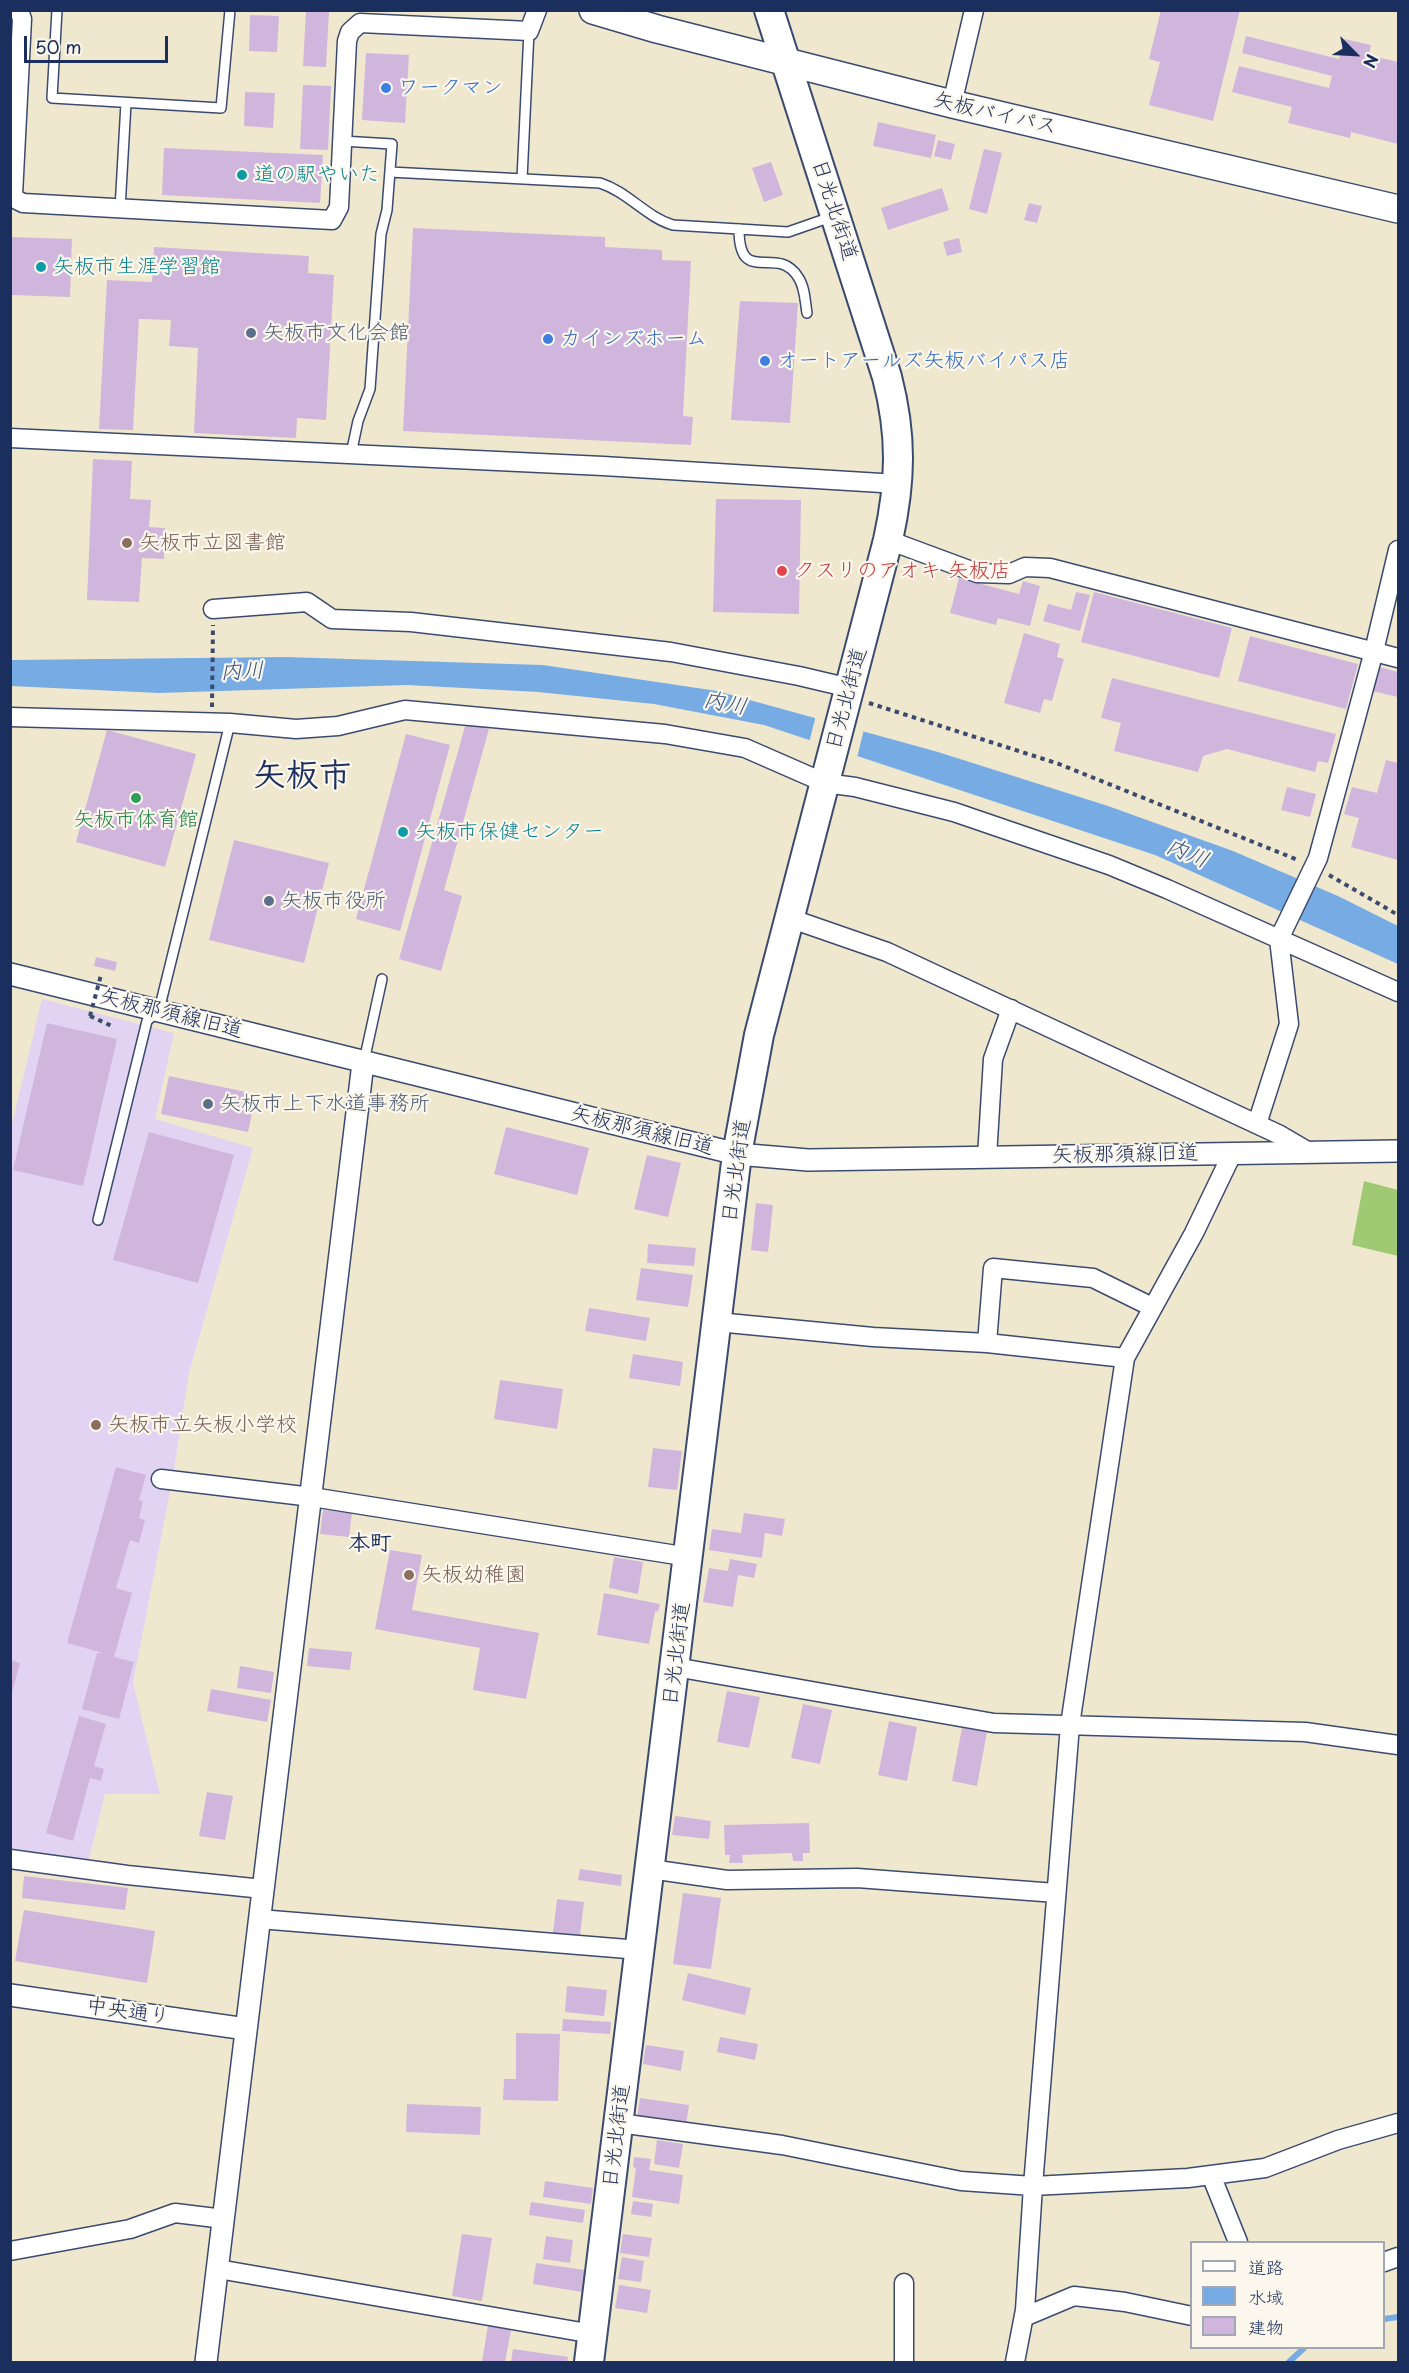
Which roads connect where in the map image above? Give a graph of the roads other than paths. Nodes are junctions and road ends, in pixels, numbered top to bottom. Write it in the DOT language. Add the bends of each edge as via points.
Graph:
graph roads {
  1 [pos="19,10"];
  2 [pos="57,10"];
  3 [pos="230,10"];
  4 [pos="537,10"];
  5 [pos="593,10"];
  6 [pos="769,10"];
  7 [pos="974,10"];
  8 [pos="529,31"];
  9 [pos="787,62"];
  10 [pos="126,103"];
  11 [pos="952,104"];
  12 [pos="342,141"];
  13 [pos="390,172"];
  14 [pos="522,179"];
  15 [pos="120,209"];
  16 [pos="1398,209"];
  17 [pos="836,216"];
  18 [pos="739,229"];
  19 [pos="807,313"];
  20 [pos="10,438"];
  21 [pos="351,454"];
  22 [pos="898,484"];
  23 [pos="888,540"];
  24 [pos="1398,550"];
  25 [pos="213,609"];
  26 [pos="1374,651"];
  27 [pos="1398,658"];
  28 [pos="847,697"];
  29 [pos="10,717"];
  30 [pos="221,723"];
  31 [pos="826,778"];
  32 [pos="789,918"];
  33 [pos="1279,939"];
  34 [pos="10,974"];
  35 [pos="382,979"];
  36 [pos="1398,992"];
  37 [pos="1011,1009"];
  38 [pos="159,1010"];
  39 [pos="363,1063"];
  40 [pos="1257,1124"];
  41 [pos="1398,1151"];
  42 [pos="1309,1152"];
  43 [pos="737,1154"];
  44 [pos="1232,1154"];
  45 [pos="987,1157"];
  46 [pos="98,1220"];
  47 [pos="1152,1306"];
  48 [pos="717,1322"];
  49 [pos="987,1343"];
  50 [pos="1125,1358"];
  51 [pos="161,1479"];
  52 [pos="312,1497"];
  53 [pos="688,1557"];
  54 [pos="675,1667"];
  55 [pos="1070,1725"];
  56 [pos="1398,1745"];
  57 [pos="10,1859"];
  58 [pos="650,1869"];
  59 [pos="263,1889"];
  60 [pos="1056,1893"];
  61 [pos="259,1919"];
  62 [pos="640,1950"];
  63 [pos="10,1995"];
  64 [pos="246,2029"];
  65 [pos="619,2123"];
  66 [pos="1398,2123"];
  67 [pos="1211,2175"];
  68 [pos="1033,2186"];
  69 [pos="224,2218"];
  70 [pos="1238,2241"];
  71 [pos="10,2251"];
  72 [pos="218,2269"];
  73 [pos="904,2283"];
  74 [pos="1024,2316"];
  75 [pos="1190,2316"];
  76 [pos="593,2334"];
  77 [pos="206,2362"];
  78 [pos="589,2362"];
  79 [pos="904,2362"];
  80 [pos="1015,2362"];
  1 -- 15 [label="street" via="22,19 13,195 22,203"];
  2 -- 10 [label="lane" via="52,98"];
  3 -- 10 [label="lane" via="221,108"];
  4 -- 8 [label="street"];
  5 -- 9 [label="main road, 矢板バイパス"];
  6 -- 9 [label="highway, 日光北街道"];
  7 -- 11 [label="street"];
  8 -- 12 [label="street" via="360,23 347,41"];
  8 -- 14 [label="lane"];
  9 -- 11 [label="main road, 矢板バイパス"];
  9 -- 17 [label="highway, 日光北街道"];
  10 -- 15 [label="lane"];
  11 -- 16 [label="main road, 矢板バイパス"];
  12 -- 13 [label="lane" via="392,144"];
  12 -- 15 [label="street" via="339,207 332,220"];
  13 -- 14 [label="lane"];
  13 -- 21 [label="lane" via="381,234 370,389"];
  14 -- 18 [label="lane" via="600,183 661,222"];
  17 -- 18 [label="lane" via="795,231"];
  17 -- 22 [label="highway, 日光北街道" via="894,406 900,458"];
  18 -- 19 [label="lane" via="744,257 780,263 799,278"];
  20 -- 21 [label="street"];
  21 -- 22 [label="street"];
  22 -- 23 [label="highway, 日光北街道"];
  23 -- 26 [label="street" via="977,573 1009,574 1025,567 1050,568"];
  23 -- 28 [label="highway, 日光北街道"];
  24 -- 26 [label="street"];
  25 -- 28 [label="street" via="307,602 332,619 411,622 671,652 800,675"];
  26 -- 27 [label="street"];
  26 -- 33 [label="street" via="1318,858"];
  28 -- 31 [label="highway, 日光北街道"];
  29 -- 30 [label="street"];
  30 -- 31 [label="street" via="296,729 338,726 405,710 653,733 745,748"];
  30 -- 38 [label="lane"];
  31 -- 32 [label="highway, 日光北街道"];
  31 -- 33 [label="street" via="965,816 1109,865"];
  32 -- 37 [label="street" via="887,952"];
  32 -- 43 [label="highway, 日光北街道" via="759,1035"];
  33 -- 36 [label="street"];
  33 -- 40 [label="street" via="1289,1024"];
  34 -- 38 [label="street, 矢板那須線旧道"];
  35 -- 39 [label="lane"];
  37 -- 40 [label="street"];
  37 -- 45 [label="street" via="993,1059"];
  38 -- 39 [label="street, 矢板那須線旧道"];
  38 -- 46 [label="lane" via="147,1021"];
  39 -- 43 [label="street, 矢板那須線旧道"];
  39 -- 52 [label="street"];
  40 -- 42 [label="street"];
  41 -- 42 [label="street, 矢板那須線旧道"];
  42 -- 44 [label="street, 矢板那須線旧道"];
  43 -- 45 [label="street, 矢板那須線旧道" via="808,1160"];
  43 -- 48 [label="highway, 日光北街道"];
  44 -- 45 [label="street, 矢板那須線旧道"];
  44 -- 47 [label="street" via="1194,1233"];
  47 -- 49 [label="street" via="1093,1278 993,1268"];
  47 -- 50 [label="street"];
  48 -- 49 [label="street"];
  48 -- 53 [label="highway, 日光北街道"];
  49 -- 50 [label="street"];
  50 -- 55 [label="street"];
  51 -- 52 [label="street"];
  52 -- 53 [label="street"];
  52 -- 59 [label="street"];
  53 -- 54 [label="highway, 日光北街道"];
  54 -- 55 [label="street" via="994,1722"];
  54 -- 58 [label="highway, 日光北街道"];
  55 -- 56 [label="street" via="1305,1732"];
  55 -- 60 [label="street"];
  57 -- 59 [label="street"];
  58 -- 60 [label="street" via="727,1880 857,1878"];
  58 -- 62 [label="highway, 日光北街道"];
  59 -- 61 [label="street"];
  60 -- 68 [label="street"];
  61 -- 62 [label="street"];
  61 -- 64 [label="street"];
  62 -- 65 [label="highway, 日光北街道"];
  63 -- 64 [label="street, 中央通り"];
  64 -- 69 [label="street"];
  65 -- 68 [label="street" via="782,2145 961,2181"];
  65 -- 76 [label="highway, 日光北街道"];
  66 -- 67 [label="street" via="1338,2140 1265,2168"];
  67 -- 68 [label="street"];
  67 -- 70 [label="street"];
  68 -- 74 [label="street"];
  69 -- 71 [label="street" via="175,2213 130,2229"];
  69 -- 72 [label="street"];
  72 -- 76 [label="street"];
  72 -- 77 [label="street"];
  73 -- 79 [label="street"];
  74 -- 75 [label="street" via="1074,2296"];
  74 -- 80 [label="street"];
  76 -- 78 [label="highway, 日光北街道"];
}
